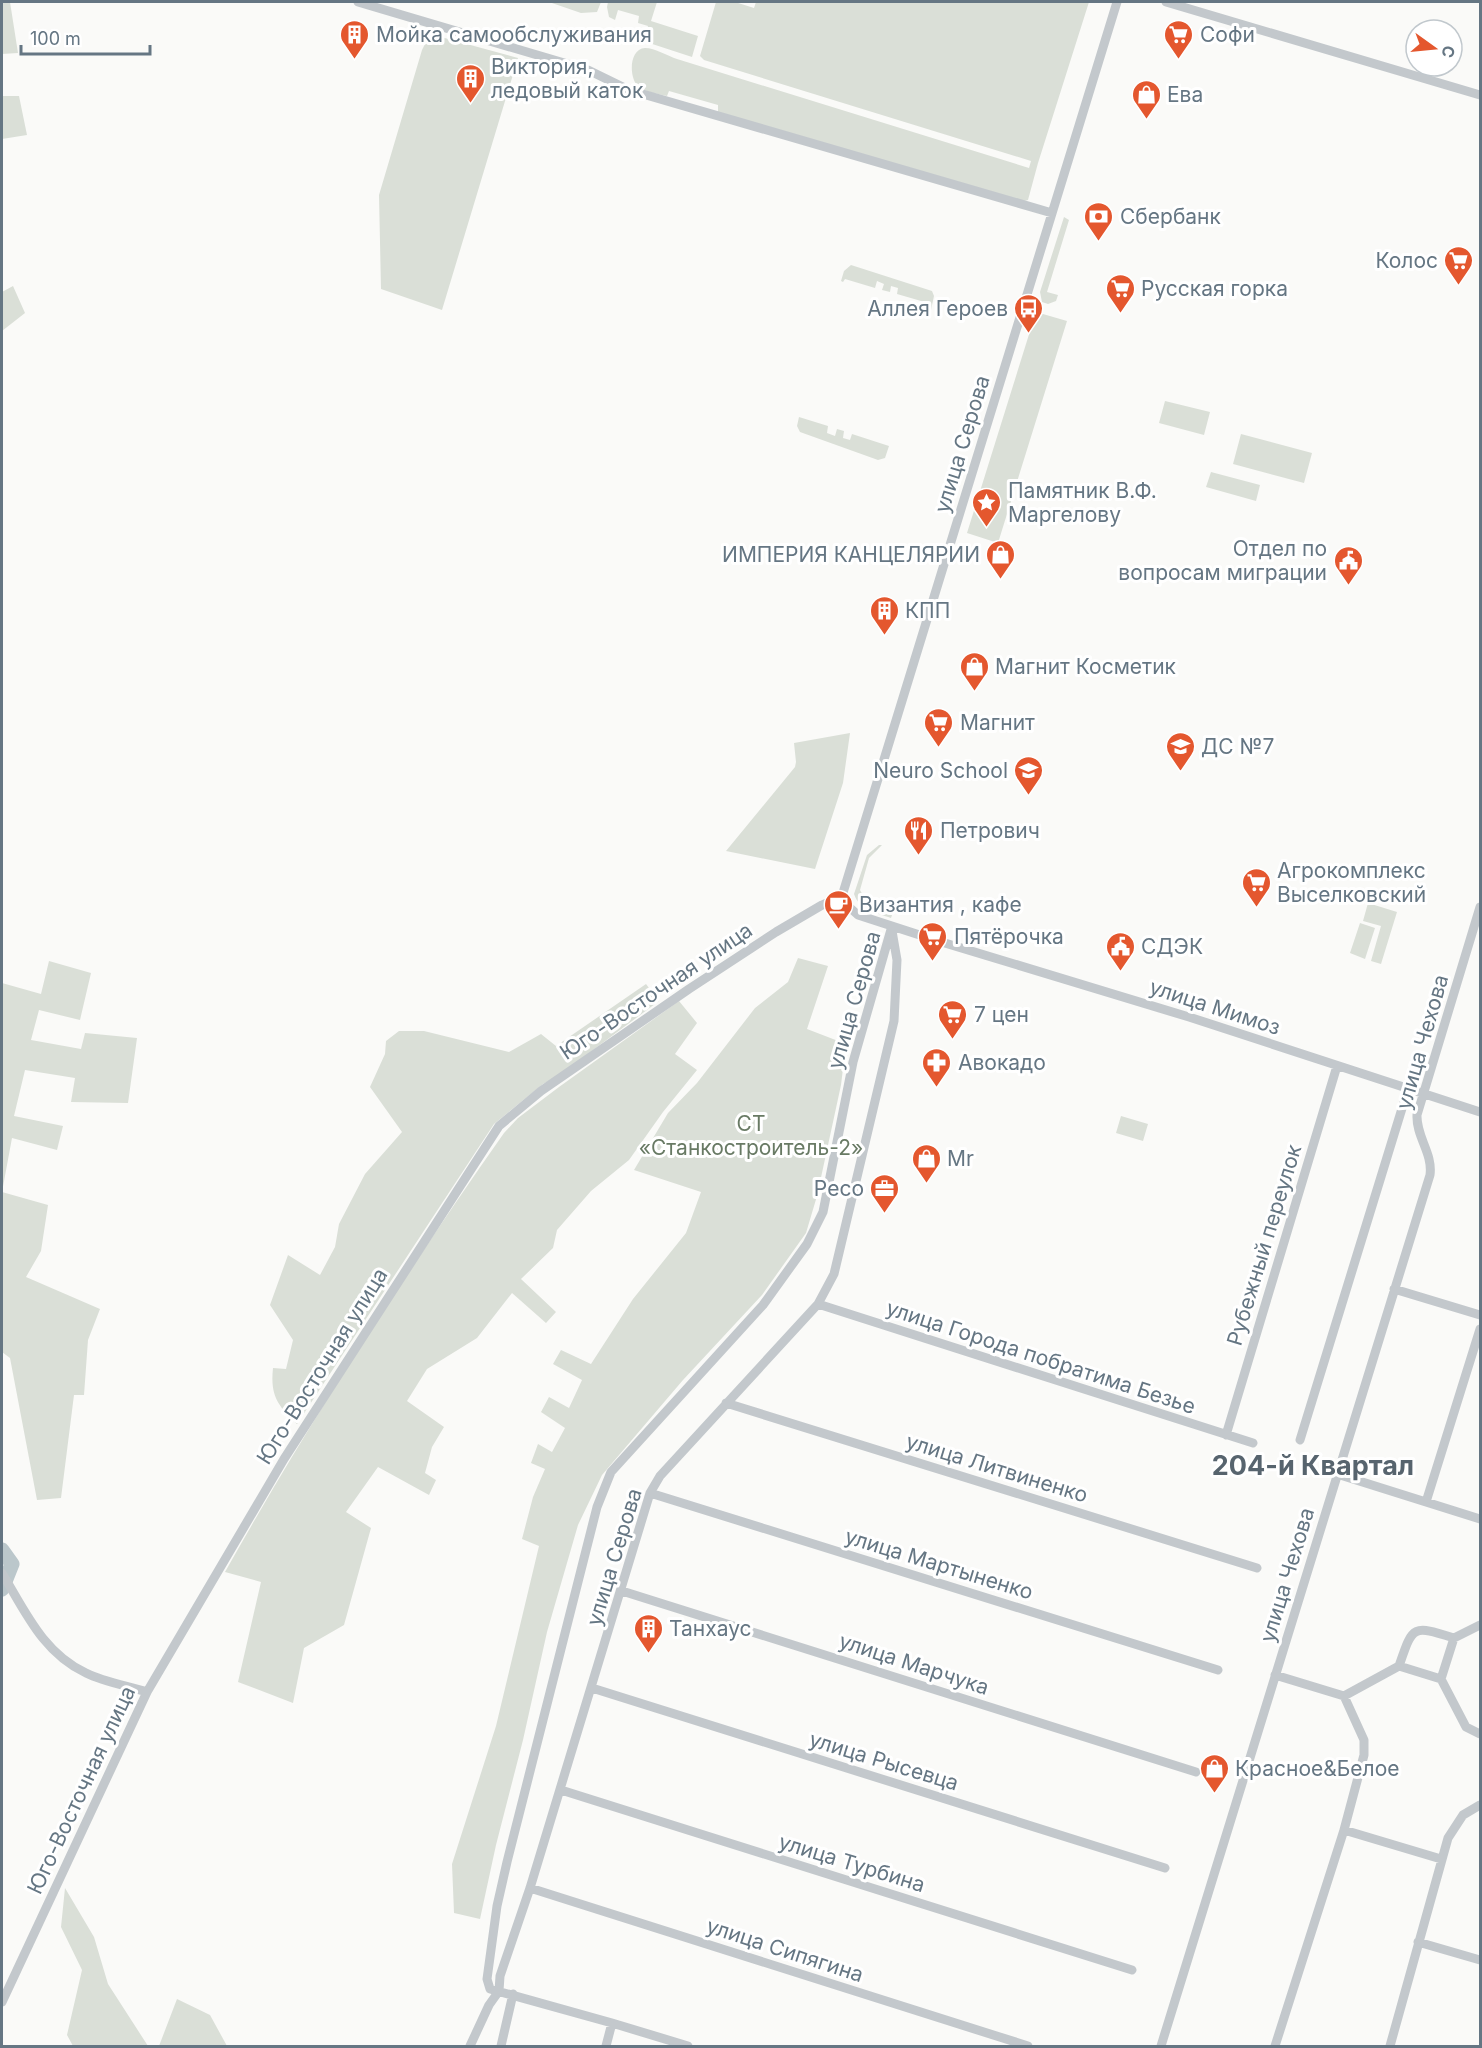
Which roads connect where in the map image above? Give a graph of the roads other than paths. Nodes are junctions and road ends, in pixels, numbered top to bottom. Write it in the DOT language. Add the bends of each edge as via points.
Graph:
graph roads {
  1 [pos="358,2"];
  2 [pos="1117,2"];
  3 [pos="1166,2"];
  4 [pos="1480,95"];
  5 [pos="1052,213"];
  6 [pos="842,896"];
  7 [pos="1480,907"];
  8 [pos="892,926"];
  9 [pos="1337,1066"];
  10 [pos="1407,1089"];
  11 [pos="1424,1094"];
  12 [pos="1480,1112"];
  13 [pos="1394,1289"];
  14 [pos="818,1304"];
  15 [pos="1480,1315"];
  16 [pos="1480,1329"];
  17 [pos="726,1403"];
  18 [pos="1226,1435"];
  19 [pos="1300,1440"];
  20 [pos="1252,1443"];
  21 [pos="1337,1474"];
  22 [pos="650,1493"];
  23 [pos="1426,1502"];
  24 [pos="1480,1519"];
  25 [pos="1257,1568"];
  26 [pos="2,1573"];
  27 [pos="622,1591"];
  28 [pos="1480,1625"];
  29 [pos="1454,1638"];
  30 [pos="1399,1666"];
  31 [pos="1218,1670"];
  32 [pos="1275,1675"];
  33 [pos="1441,1679"];
  34 [pos="592,1688"];
  35 [pos="147,1692"];
  36 [pos="1344,1696"];
  37 [pos="1480,1734"];
  38 [pos="1196,1772"];
  39 [pos="561,1790"];
  40 [pos="1480,1805"];
  41 [pos="1344,1830"];
  42 [pos="1441,1859"];
  43 [pos="1166,1868"];
  44 [pos="530,1888"];
  45 [pos="1418,1942"];
  46 [pos="1480,1960"];
  47 [pos="1132,1970"];
  48 [pos="499,1991"];
  49 [pos="513,1994"];
  50 [pos="2,2002"];
  51 [pos="612,2023"];
  52 [pos="470,2046"];
  53 [pos="501,2046"];
  54 [pos="606,2046"];
  55 [pos="688,2046"];
  56 [pos="1028,2046"];
  57 [pos="1161,2046"];
  58 [pos="1275,2046"];
  59 [pos="1390,2046"];
  1 -- 5 [label="street" via="588,70 629,90"];
  2 -- 5 [label="street, улица Серова"];
  3 -- 4 [label="street"];
  5 -- 6 [label="street, улица Серова"];
  6 -- 8 [label="street, улица Мимоз" via="858,915"];
  6 -- 35 [label="street, Юго-Восточная улица" via="698,983 541,1091 499,1126 284,1459"];
  7 -- 11 [label="street, улица Чехова"];
  8 -- 9 [label="street, улица Мимоз"];
  8 -- 14 [label="street, улица Серова" via="897,960 894,1021 834,1274"];
  8 -- 48 [label="street, улица Серова" via="853,1062 823,1212 807,1244 763,1305 611,1472 597,1507 497,1906 487,1979 490,1989"];
  9 -- 10 [label="street, улица Мимоз"];
  9 -- 18 [label="street, Рубежный переулок"];
  10 -- 11 [label="street, улица Мимоз"];
  10 -- 19 [label="street"];
  11 -- 12 [label="street, улица Мимоз"];
  11 -- 13 [label="street, улица Чехова" via="1417,1124 1429,1154 1430,1175"];
  13 -- 15 [label="street"];
  13 -- 21 [label="street, улица Чехова"];
  14 -- 17 [label="street, улица Серова"];
  14 -- 18 [label="street, улица Города побратима Безье"];
  16 -- 23 [label="street"];
  17 -- 22 [label="street, улица Серова" via="660,1476"];
  17 -- 25 [label="street, улица Литвиненко"];
  18 -- 20 [label="street, улица Города побратима Безье"];
  21 -- 23 [label="street"];
  21 -- 32 [label="street, улица Чехова"];
  22 -- 27 [label="street, улица Серова"];
  22 -- 31 [label="street, улица Мартыненко"];
  23 -- 24 [label="street"];
  26 -- 35 [label="street" via="38,1634 61,1659 87,1674"];
  27 -- 34 [label="street, улица Серова"];
  27 -- 38 [label="street, улица Марчука"];
  28 -- 29 [label="street"];
  29 -- 30 [label="street" via="1418,1630 1408,1639"];
  29 -- 33 [label="street"];
  30 -- 33 [label="street"];
  30 -- 36 [label="street"];
  32 -- 36 [label="street"];
  32 -- 57 [label="street, улица Чехова"];
  33 -- 37 [label="street" via="1467,1727"];
  34 -- 39 [label="street, улица Серова"];
  34 -- 43 [label="street, улица Рысевца"];
  35 -- 50 [label="street, Юго-Восточная улица"];
  36 -- 41 [label="street" via="1364,1740 1361,1773"];
  39 -- 44 [label="street, улица Серова"];
  39 -- 47 [label="street, улица Турбина"];
  40 -- 42 [label="street" via="1463,1815 1448,1838"];
  41 -- 42 [label="street"];
  41 -- 58 [label="street"];
  42 -- 45 [label="street"];
  44 -- 48 [label="street, улица Серова" via="500,1976"];
  44 -- 56 [label="street, улица Сипягина"];
  45 -- 46 [label="street"];
  45 -- 59 [label="street"];
  48 -- 49 [label="street"];
  48 -- 52 [label="street"];
  49 -- 51 [label="street"];
  49 -- 53 [label="street"];
  51 -- 54 [label="street"];
  51 -- 55 [label="street"];
}
